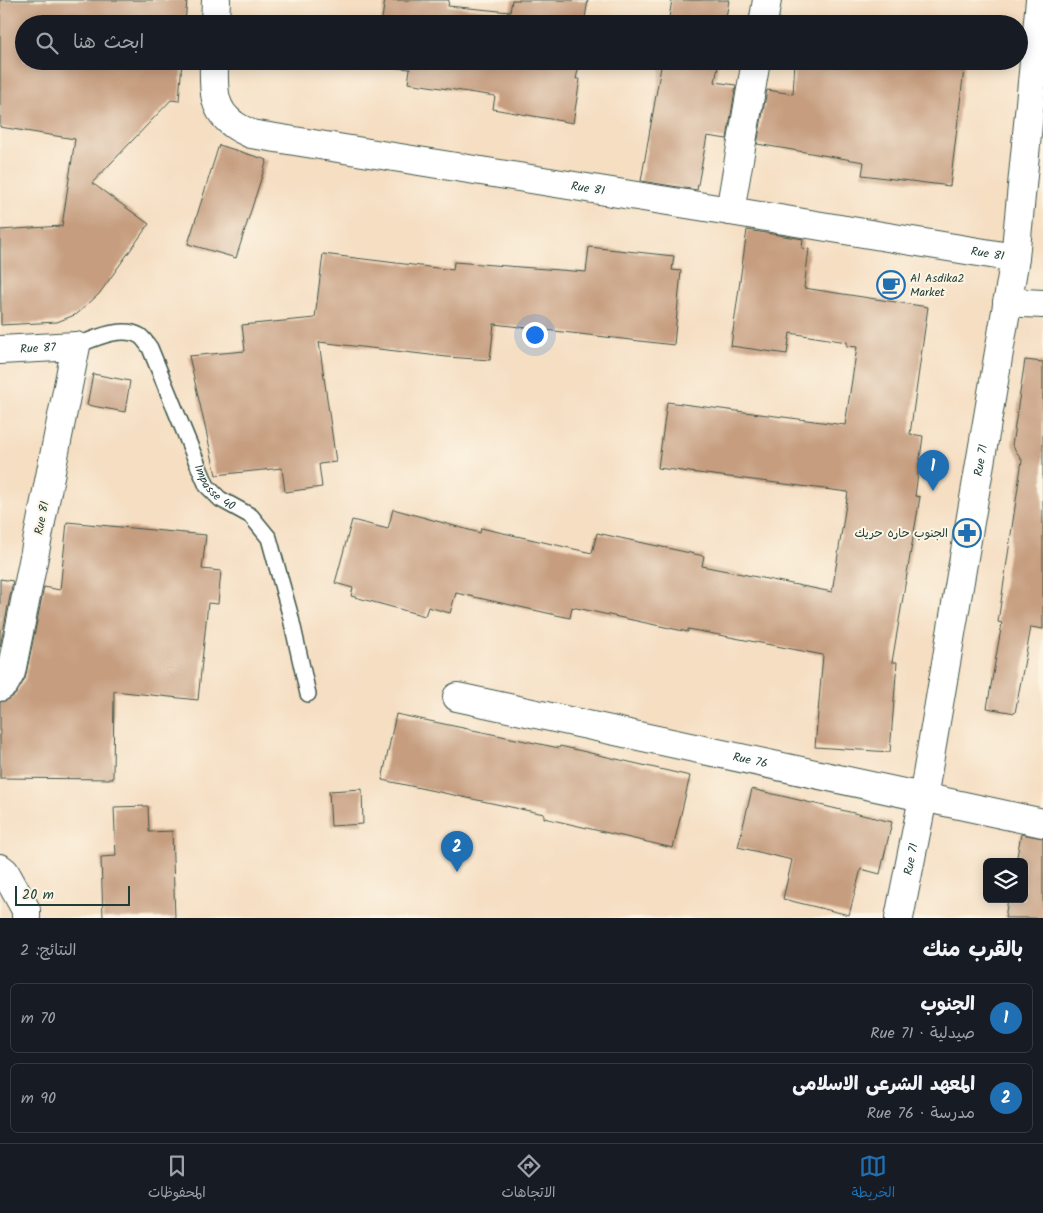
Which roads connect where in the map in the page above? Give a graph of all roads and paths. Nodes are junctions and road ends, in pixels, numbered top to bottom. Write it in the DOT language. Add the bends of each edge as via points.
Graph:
graph roads {
  1 [pos="216,0"];
  2 [pos="767,0"];
  3 [pos="1041,4"];
  4 [pos="215,15"];
  5 [pos="764,15"];
  6 [pos="214,70"];
  7 [pos="754,70"];
  8 [pos="730,211"];
  9 [pos="1015,258"];
  10 [pos="1007,302"];
  11 [pos="1043,304"];
  12 [pos="76,346"];
  13 [pos="0,350"];
  14 [pos="0,687"];
  15 [pos="308,694"];
  16 [pos="458,697"];
  17 [pos="923,798"];
  18 [pos="1043,823"];
  19 [pos="0,868"];
  20 [pos="26,918"];
  21 [pos="900,918"];
  1 -- 4 [label="street"];
  2 -- 5 [label="street"];
  3 -- 9 [label="street, Rue 71"];
  6 -- 8 [label="street, Rue 81" via="218,109 233,124 251,134"];
  7 -- 8 [label="street"];
  8 -- 9 [label="street, Rue 81"];
  9 -- 10 [label="street, Rue 71"];
  10 -- 11 [label="street"];
  10 -- 17 [label="street, Rue 71"];
  12 -- 13 [label="street, Rue 87"];
  12 -- 14 [label="street, Rue 81" via="11,672"];
  12 -- 15 [label="lane, Impasse 40" via="112,333 129,332 140,336 150,348 208,486 220,499 251,516 268,538"];
  16 -- 17 [label="street, Rue 76"];
  17 -- 18 [label="street, Rue 76"];
  17 -- 21 [label="street, Rue 71"];
  19 -- 20 [label="street" via="26,910"];
}
